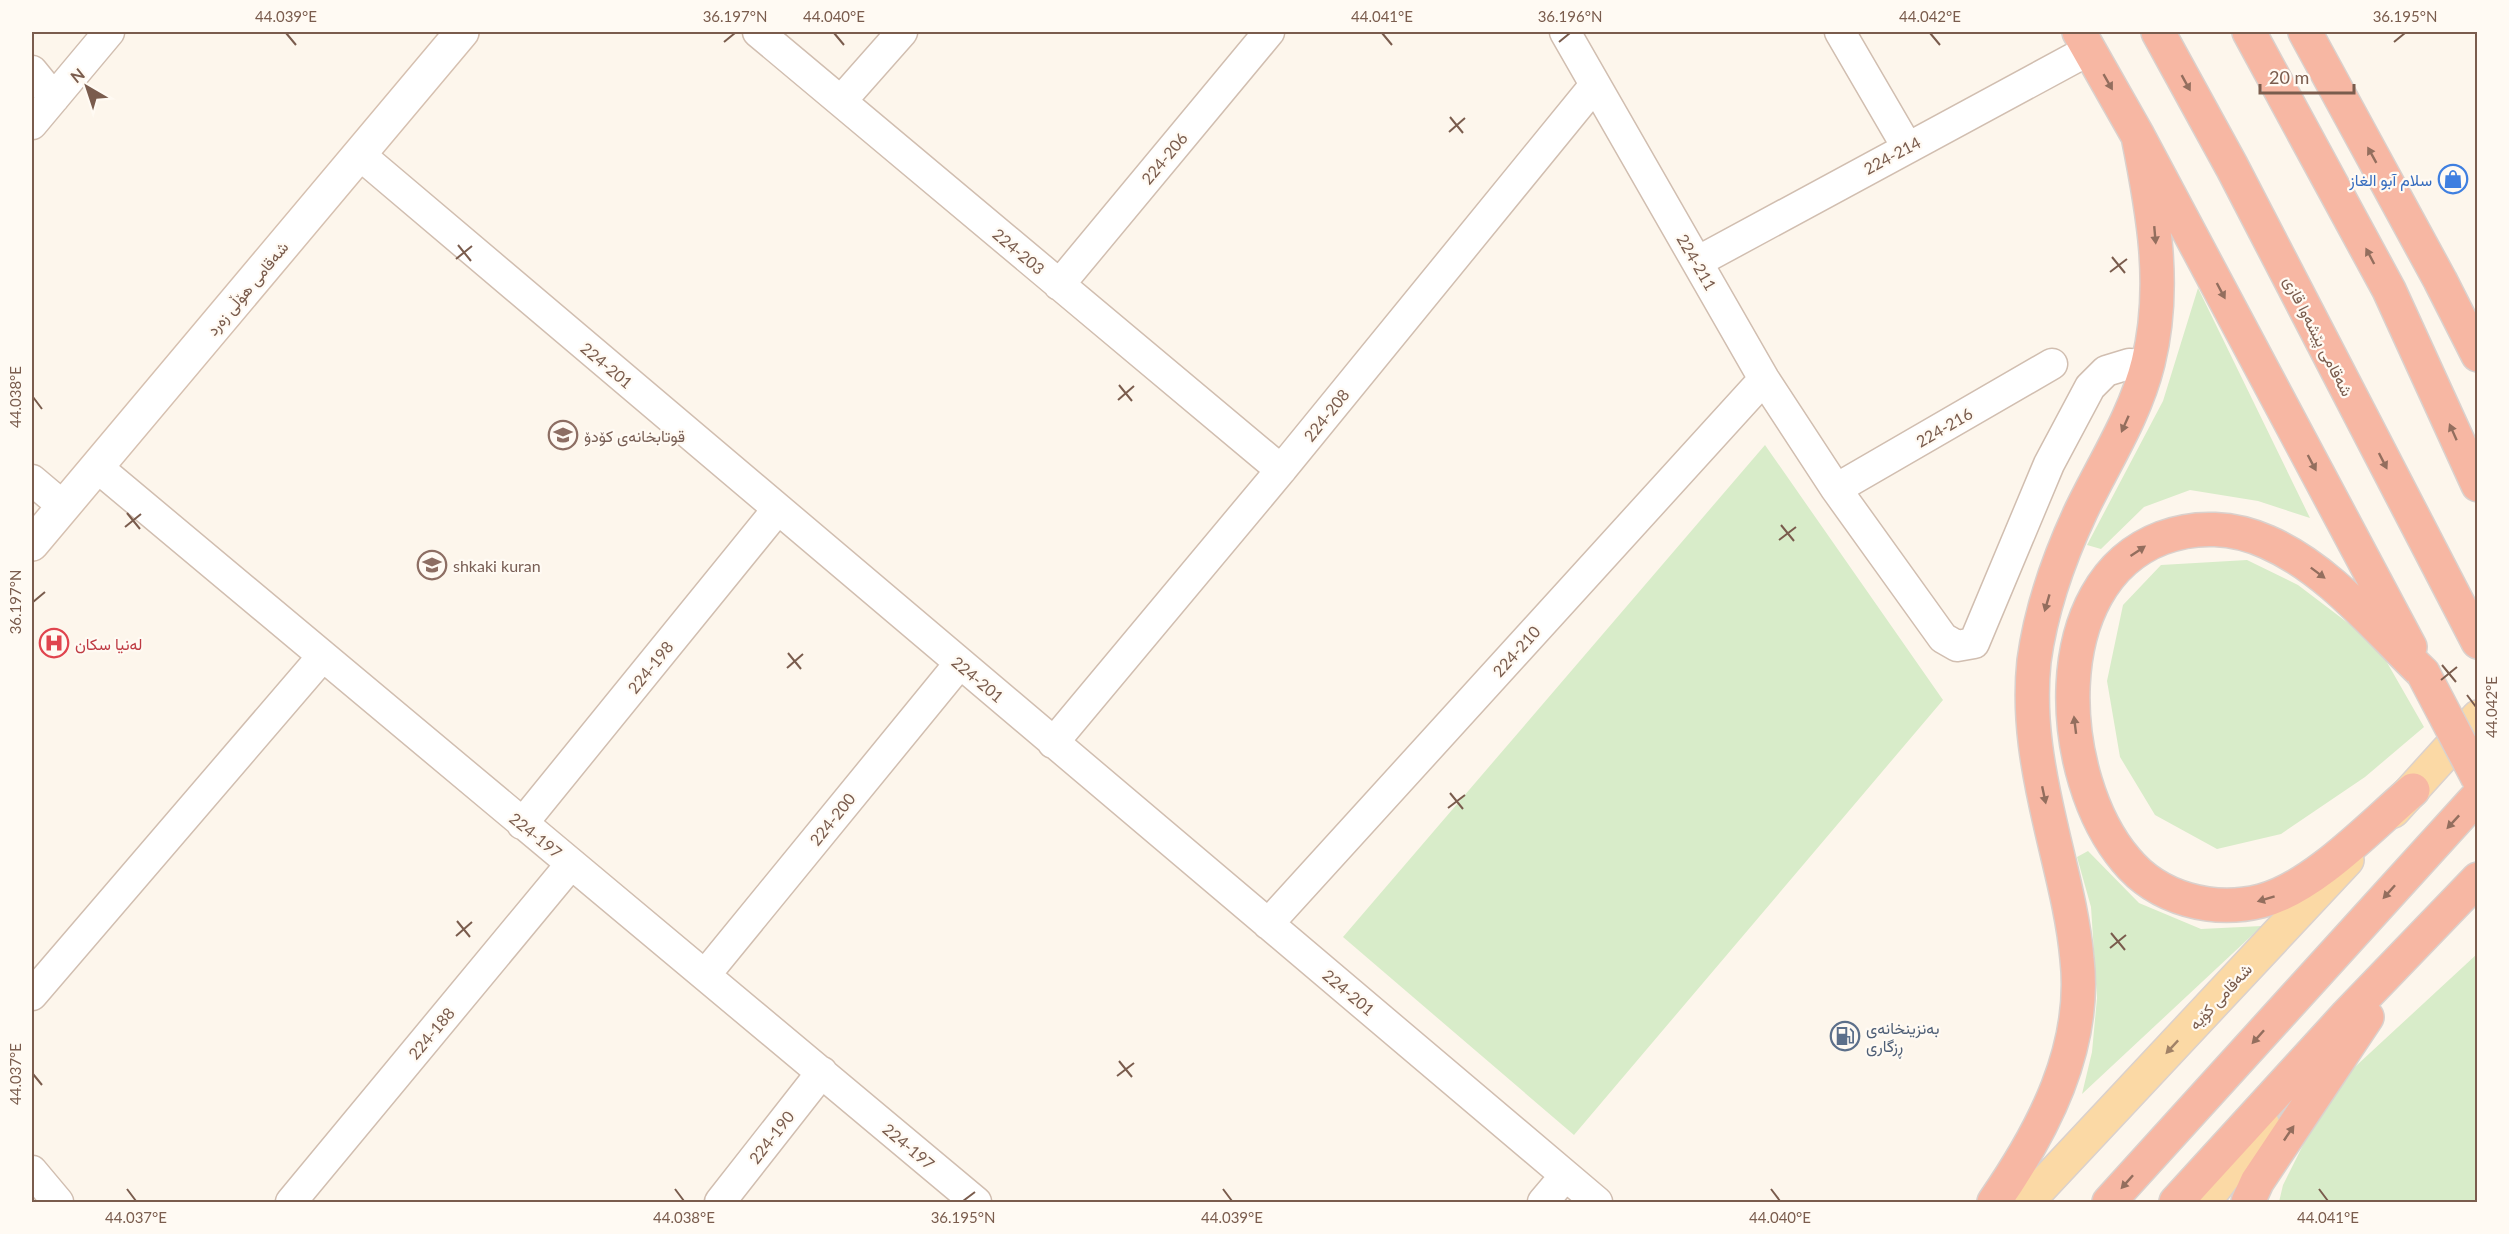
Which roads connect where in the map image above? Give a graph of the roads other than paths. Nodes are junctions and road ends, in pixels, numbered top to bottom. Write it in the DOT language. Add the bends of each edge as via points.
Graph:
graph roads {
  1 [pos="109,32"];
  2 [pos="462,32"];
  3 [pos="758,32"];
  4 [pos="902,32"];
  5 [pos="1269,32"];
  6 [pos="1565,32"];
  7 [pos="1840,32"];
  8 [pos="2158,32"];
  9 [pos="2249,32"];
  10 [pos="2305,32"];
  11 [pos="2084,41"];
  12 [pos="32,71"];
  13 [pos="1595,85"];
  14 [pos="54,98"];
  15 [pos="841,101"];
  16 [pos="32,124"];
  17 [pos="2138,136"];
  18 [pos="1907,147"];
  19 [pos="359,154"];
  20 [pos="1697,262"];
  21 [pos="2440,280"];
  22 [pos="1059,285"];
  23 [pos="2478,326"];
  24 [pos="2478,356"];
  25 [pos="2052,364"];
  26 [pos="2148,364"];
  27 [pos="1764,379"];
  28 [pos="97,467"];
  29 [pos="1281,470"];
  30 [pos="32,480"];
  31 [pos="2478,485"];
  32 [pos="1836,489"];
  33 [pos="64,507"];
  34 [pos="777,510"];
  35 [pos="32,544"];
  36 [pos="2478,642"];
  37 [pos="322,657"];
  38 [pos="960,663"];
  39 [pos="2423,673"];
  40 [pos="2478,717"];
  41 [pos="1053,742"];
  42 [pos="2478,778"];
  43 [pos="2413,790"];
  44 [pos="2478,796"];
  45 [pos="522,824"];
  46 [pos="571,864"];
  47 [pos="2474,883"];
  48 [pos="1268,924"];
  49 [pos="2419,939"];
  50 [pos="705,975"];
  51 [pos="32,995"];
  52 [pos="2347,1014"];
  53 [pos="822,1072"];
  54 [pos="32,1171"];
  55 [pos="1565,1176"];
  56 [pos="58,1203"];
  57 [pos="291,1203"];
  58 [pos="720,1203"];
  59 [pos="976,1203"];
  60 [pos="1543,1203"];
  61 [pos="1597,1203"];
  62 [pos="1994,1203"];
  63 [pos="2027,1203"];
  64 [pos="2109,1203"];
  65 [pos="2176,1203"];
  66 [pos="2204,1203"];
  67 [pos="2248,1203"];
  1 -- 14 [label="street"];
  2 -- 19 [label="street, شەقامی هۆڵی زەرد"];
  3 -- 15 [label="street, 224-203"];
  4 -- 15 [label="street"];
  5 -- 22 [label="street, 224-206"];
  6 -- 13 [label="street, 224-211"];
  7 -- 18 [label="street"];
  8 -- 36 [label="highway, شەقامی پێشەوا قازی, one-way"];
  31 -- 9 [label="highway, one-way" via="2389,290"];
  21 -- 10 [label="highway, one-way"];
  11 -- 17 [label="highway, one-way"];
  11 -- 18 [label="street, 224-214"];
  12 -- 14 [label="street"];
  13 -- 20 [label="street, 224-211"];
  13 -- 29 [label="street, 224-208"];
  14 -- 16 [label="street"];
  15 -- 22 [label="street, 224-203"];
  17 -- 26 [label="highway, one-way" via="2157,256 2156,310"];
  17 -- 39 [label="highway, one-way"];
  18 -- 20 [label="street, 224-214"];
  19 -- 28 [label="street, شەقامی هۆڵی زەرد"];
  19 -- 34 [label="street, 224-201"];
  20 -- 27 [label="street, 224-211"];
  21 -- 23 [label="highway"];
  21 -- 24 [label="highway"];
  22 -- 29 [label="street, 224-203"];
  25 -- 32 [label="street, 224-216"];
  26 -- 32 [label="street, 224-211" via="2129,364 2106,371 2090,387 2049,464 1974,643 1957,646 1943,638"];
  26 -- 62 [label="highway, one-way" via="2124,426 2069,540 2040,628 2032,727 2072,920 2078,1003 2072,1044 2060,1084 2037,1133"];
  27 -- 32 [label="street, 224-211"];
  27 -- 48 [label="street, 224-210"];
  28 -- 33 [label="street, شەقامی هۆڵی زەرد"];
  28 -- 37 [label="street, 224-197"];
  29 -- 41 [label="street, 224-208"];
  30 -- 33 [label="street"];
  33 -- 35 [label="street, شەقامی هۆڵی زەرد"];
  34 -- 38 [label="street, 224-201"];
  34 -- 45 [label="street, 224-198"];
  37 -- 45 [label="street, 224-197"];
  37 -- 51 [label="street"];
  38 -- 41 [label="street, 224-201"];
  38 -- 50 [label="street, 224-200"];
  39 -- 42 [label="highway, bridge"];
  43 -- 39 [label="highway, one-way" via="2329,862 2289,890 2244,904 2187,900 2165,891 2127,862 2102,823 2078,748 2074,666 2087,614 2114,571 2154,541 2200,529 2244,534 2284,550 2324,577"];
  40 -- 43 [label="main road, شەقامی کۆیە"];
  41 -- 48 [label="street, 224-201"];
  43 -- 63 [label="main road, شەقامی کۆیە, one-way"];
  44 -- 64 [label="highway, one-way"];
  45 -- 46 [label="street, 224-197"];
  46 -- 50 [label="street, 224-197"];
  46 -- 57 [label="street, 224-188"];
  47 -- 49 [label="highway"];
  48 -- 55 [label="street, 224-201"];
  49 -- 52 [label="highway"];
  67 -- 49 [label="highway, one-way" via="2257,1182"];
  50 -- 53 [label="street, 224-197"];
  52 -- 65 [label="highway"];
  52 -- 66 [label="main road"];
  53 -- 58 [label="street, 224-190"];
  53 -- 59 [label="street, 224-197"];
  54 -- 56 [label="street"];
  55 -- 60 [label="street"];
  55 -- 61 [label="street, 224-201"];
}
